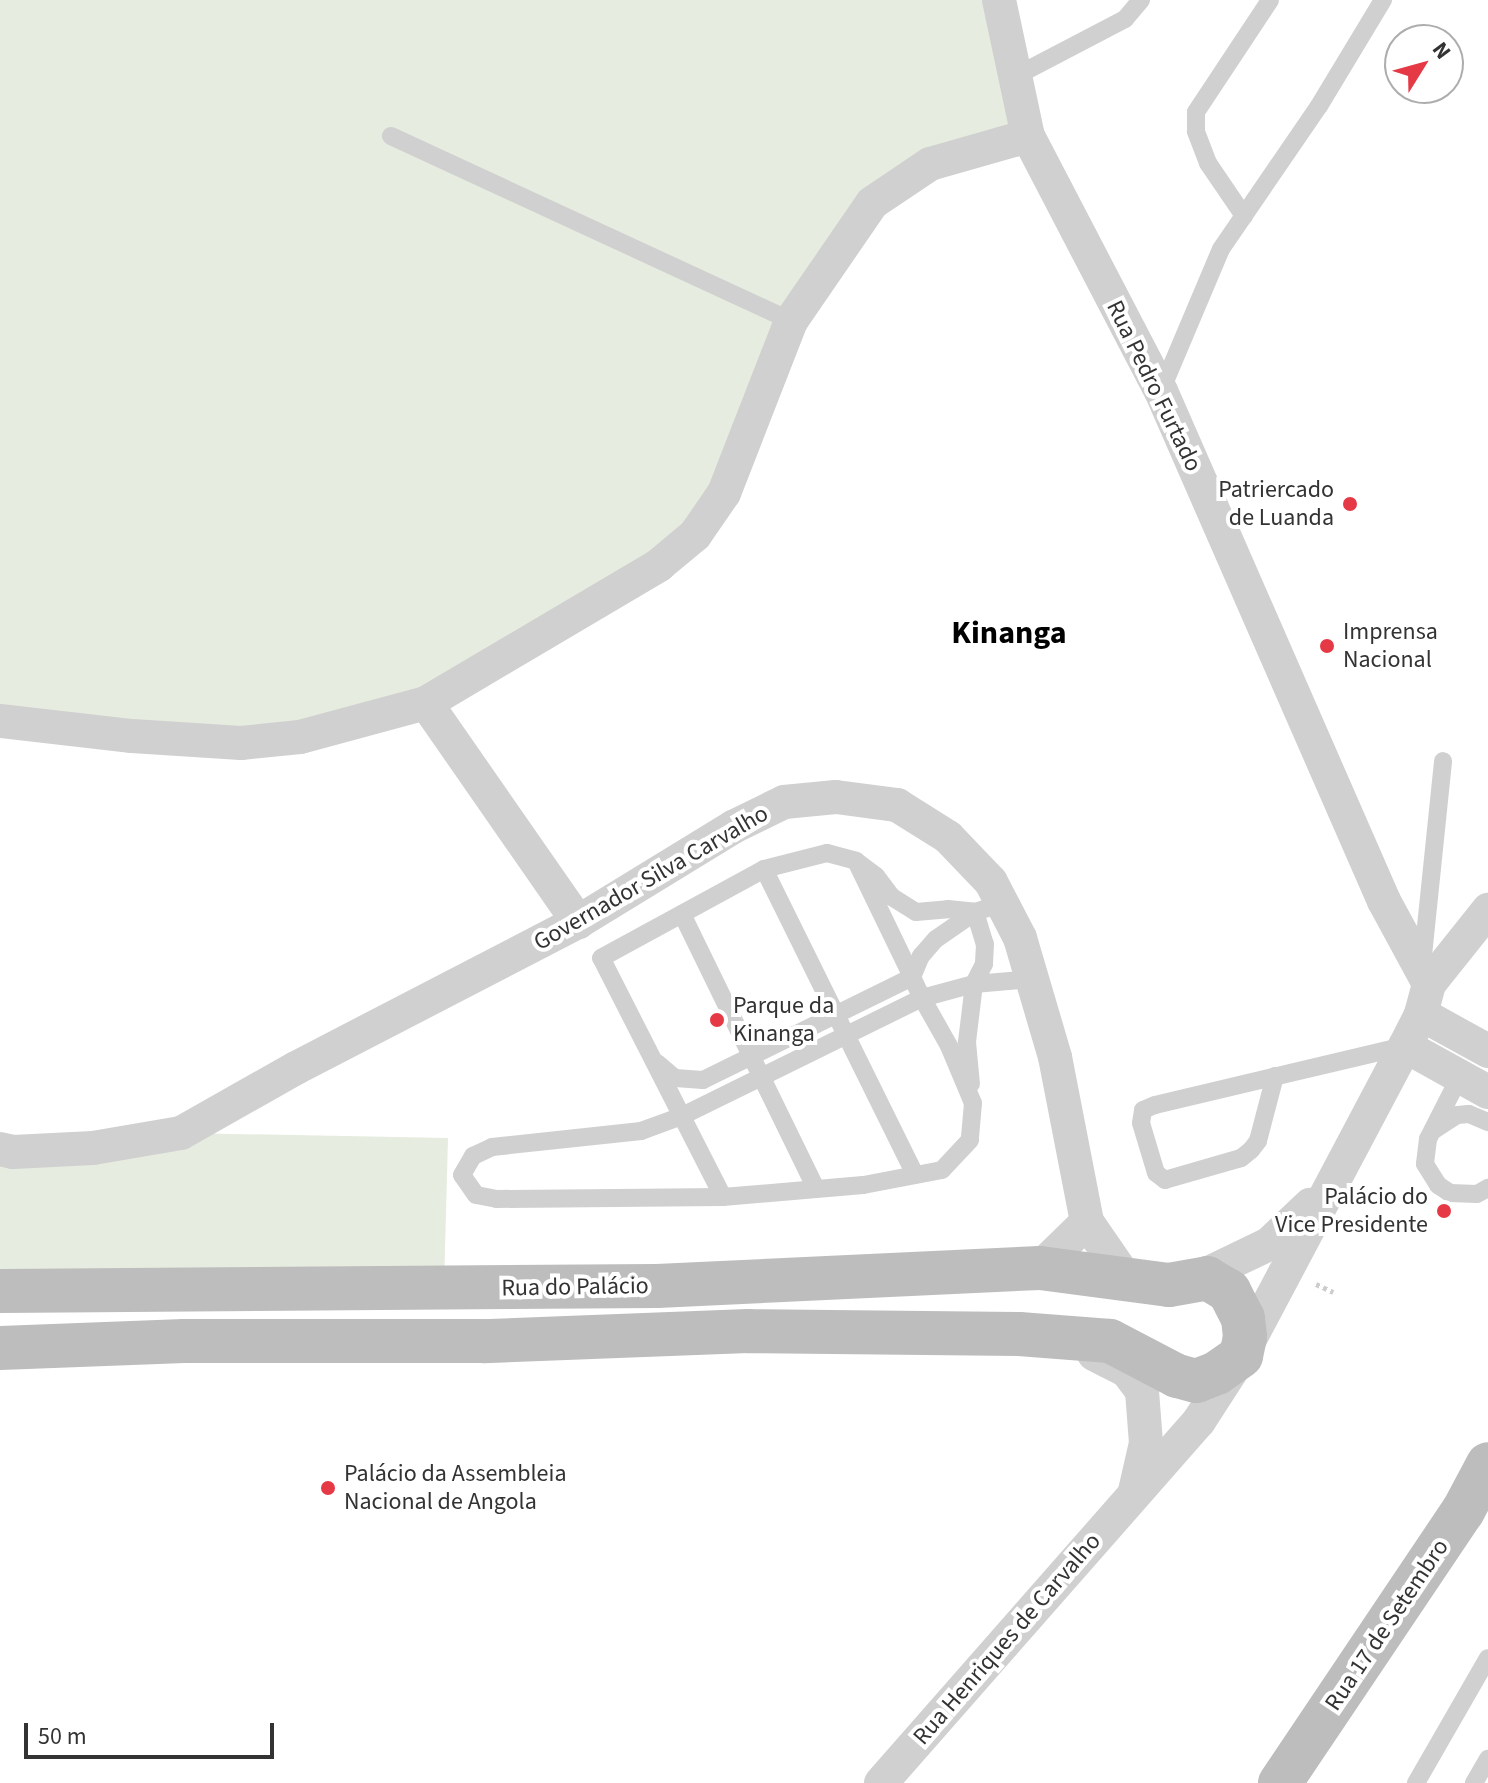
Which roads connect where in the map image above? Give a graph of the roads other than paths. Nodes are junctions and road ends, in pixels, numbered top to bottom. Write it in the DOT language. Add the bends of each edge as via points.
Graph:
graph roads {
  1 [pos="999,0"];
  2 [pos="1141,0"];
  3 [pos="1270,0"];
  4 [pos="1383,0"];
  5 [pos="1016,76"];
  6 [pos="391,136"];
  7 [pos="1028,136"];
  8 [pos="1244,216"];
  9 [pos="791,321"];
  10 [pos="1161,391"];
  11 [pos="426,703"];
  12 [pos="0,721"];
  13 [pos="1443,761"];
  14 [pos="856,861"];
  15 [pos="764,869"];
  16 [pos="989,908"];
  17 [pos="1488,910"];
  18 [pos="682,914"];
  19 [pos="578,922"];
  20 [pos="912,977"];
  21 [pos="1032,979"];
  22 [pos="974,984"];
  23 [pos="1424,990"];
  24 [pos="922,998"];
  25 [pos="837,1014"];
  26 [pos="847,1034"];
  27 [pos="1405,1046"];
  28 [pos="1481,1048"];
  29 [pos="752,1056"];
  30 [pos="652,1059"];
  31 [pos="762,1076"];
  32 [pos="1275,1076"];
  33 [pos="1474,1084"];
  34 [pos="973,1103"];
  35 [pos="682,1116"];
  36 [pos="1488,1122"];
  37 [pos="1428,1139"];
  38 [pos="0,1149"];
  39 [pos="915,1175"];
  40 [pos="1331,1185"];
  41 [pos="1488,1188"];
  42 [pos="816,1189"];
  43 [pos="723,1197"];
  44 [pos="1087,1222"];
  45 [pos="1040,1268"];
  46 [pos="752,1281"];
  47 [pos="1137,1282"];
  48 [pos="1190,1282"];
  49 [pos="0,1291"];
  50 [pos="748,1331"];
  51 [pos="1019,1334"];
  52 [pos="0,1348"];
  53 [pos="1241,1356"];
  54 [pos="1488,1464"];
  55 [pos="1134,1495"];
  56 [pos="1488,1658"];
  57 [pos="1488,1759"];
  58 [pos="881,1783"];
  59 [pos="1280,1783"];
  60 [pos="1416,1783"];
  61 [pos="1474,1783"];
  1 -- 5 [label="street, Rua Pedro Furtado"];
  2 -- 5 [label="lane" via="1125,19"];
  3 -- 8 [label="lane" via="1196,112 1196,131 1208,163"];
  4 -- 8 [label="lane"];
  5 -- 7 [label="street, Rua Pedro Furtado"];
  6 -- 9 [label="lane"];
  7 -- 9 [label="street" via="930,164 872,203"];
  7 -- 10 [label="street, Rua Pedro Furtado"];
  8 -- 10 [label="lane" via="1194,305"];
  9 -- 11 [label="street" via="724,493 695,535 659,565"];
  10 -- 23 [label="street, Rua Pedro Furtado"];
  11 -- 12 [label="street" via="300,737 241,743"];
  11 -- 19 [label="street"];
  13 -- 23 [label="lane"];
  14 -- 15 [label="lane" via="827,853"];
  14 -- 16 [label="lane" via="892,897 916,912"];
  14 -- 20 [label="lane"];
  15 -- 18 [label="lane"];
  15 -- 25 [label="lane"];
  16 -- 19 [label="street, Governador Silva Carvalho" via="991,882 948,837 897,805 836,797 784,802 733,827"];
  16 -- 20 [label="lane" via="936,939"];
  16 -- 21 [label="street, Governador Silva Carvalho" via="1020,938"];
  16 -- 22 [label="lane" via="984,964"];
  17 -- 23 [label="street, Rua Henriques de Carvalho"];
  18 -- 29 [label="lane"];
  18 -- 30 [label="lane" via="601,958"];
  19 -- 38 [label="street, Governador Silva Carvalho" via="181,1133 93,1148"];
  20 -- 24 [label="lane"];
  20 -- 25 [label="lane"];
  21 -- 22 [label="lane"];
  21 -- 44 [label="street, Governador Silva Carvalho" via="1056,1061"];
  22 -- 24 [label="lane"];
  22 -- 34 [label="lane" via="967,1042"];
  23 -- 27 [label="street, Rua Henriques de Carvalho"];
  23 -- 28 [label="street"];
  24 -- 26 [label="lane"];
  24 -- 34 [label="lane"];
  25 -- 26 [label="lane"];
  25 -- 29 [label="lane"];
  26 -- 31 [label="lane"];
  26 -- 39 [label="lane"];
  27 -- 32 [label="lane"];
  27 -- 33 [label="street"];
  27 -- 40 [label="street, Rua Henriques de Carvalho"];
  28 -- 33 [label="lane"];
  29 -- 30 [label="lane" via="703,1080 675,1078"];
  29 -- 31 [label="lane"];
  30 -- 35 [label="lane"];
  31 -- 35 [label="lane"];
  31 -- 42 [label="lane"];
  32 -- 32 [label="lane" via="1251,1150 1241,1158 1165,1180 1156,1173 1141,1123 1143,1110"];
  33 -- 37 [label="lane"];
  34 -- 39 [label="lane" via="970,1140 942,1170"];
  35 -- 43 [label="lane"];
  35 -- 43 [label="lane" via="641,1131 492,1147 473,1156 462,1175 476,1195 497,1199"];
  36 -- 37 [label="lane" via="1457,1115 1435,1128"];
  37 -- 41 [label="lane" via="1425,1164 1438,1185 1463,1196"];
  39 -- 42 [label="lane"];
  40 -- 48 [label="street" via="1269,1244"];
  40 -- 53 [label="street, Rua Henriques de Carvalho"];
  42 -- 43 [label="lane"];
  44 -- 45 [label="street"];
  44 -- 47 [label="street, Governador Silva Carvalho"];
  45 -- 46 [label="street, Rua do Palácio"];
  45 -- 47 [label="street, Rua do Palácio"];
  46 -- 49 [label="street, Rua do Palácio" via="626,1287"];
  46 -- 50 [label="street"];
  47 -- 48 [label="street, Rua do Palácio"];
  48 -- 53 [label="street, Rua do Palácio" via="1207,1278 1229,1291 1243,1318"];
  50 -- 51 [label="street, Rua do Palácio"];
  50 -- 52 [label="street, Rua do Palácio"];
  51 -- 53 [label="street, Rua do Palácio" via="1110,1341 1196,1381"];
  51 -- 55 [label="street, Rua Henriques de Carvalho" via="1104,1358 1127,1371 1142,1391 1146,1443"];
  53 -- 55 [label="street, Rua Henriques de Carvalho" via="1199,1421"];
  54 -- 59 [label="street, Rua 17 de Setembro" via="1463,1511"];
  55 -- 58 [label="street, Rua Henriques de Carvalho"];
  56 -- 60 [label="lane"];
  57 -- 61 [label="lane"];
}
